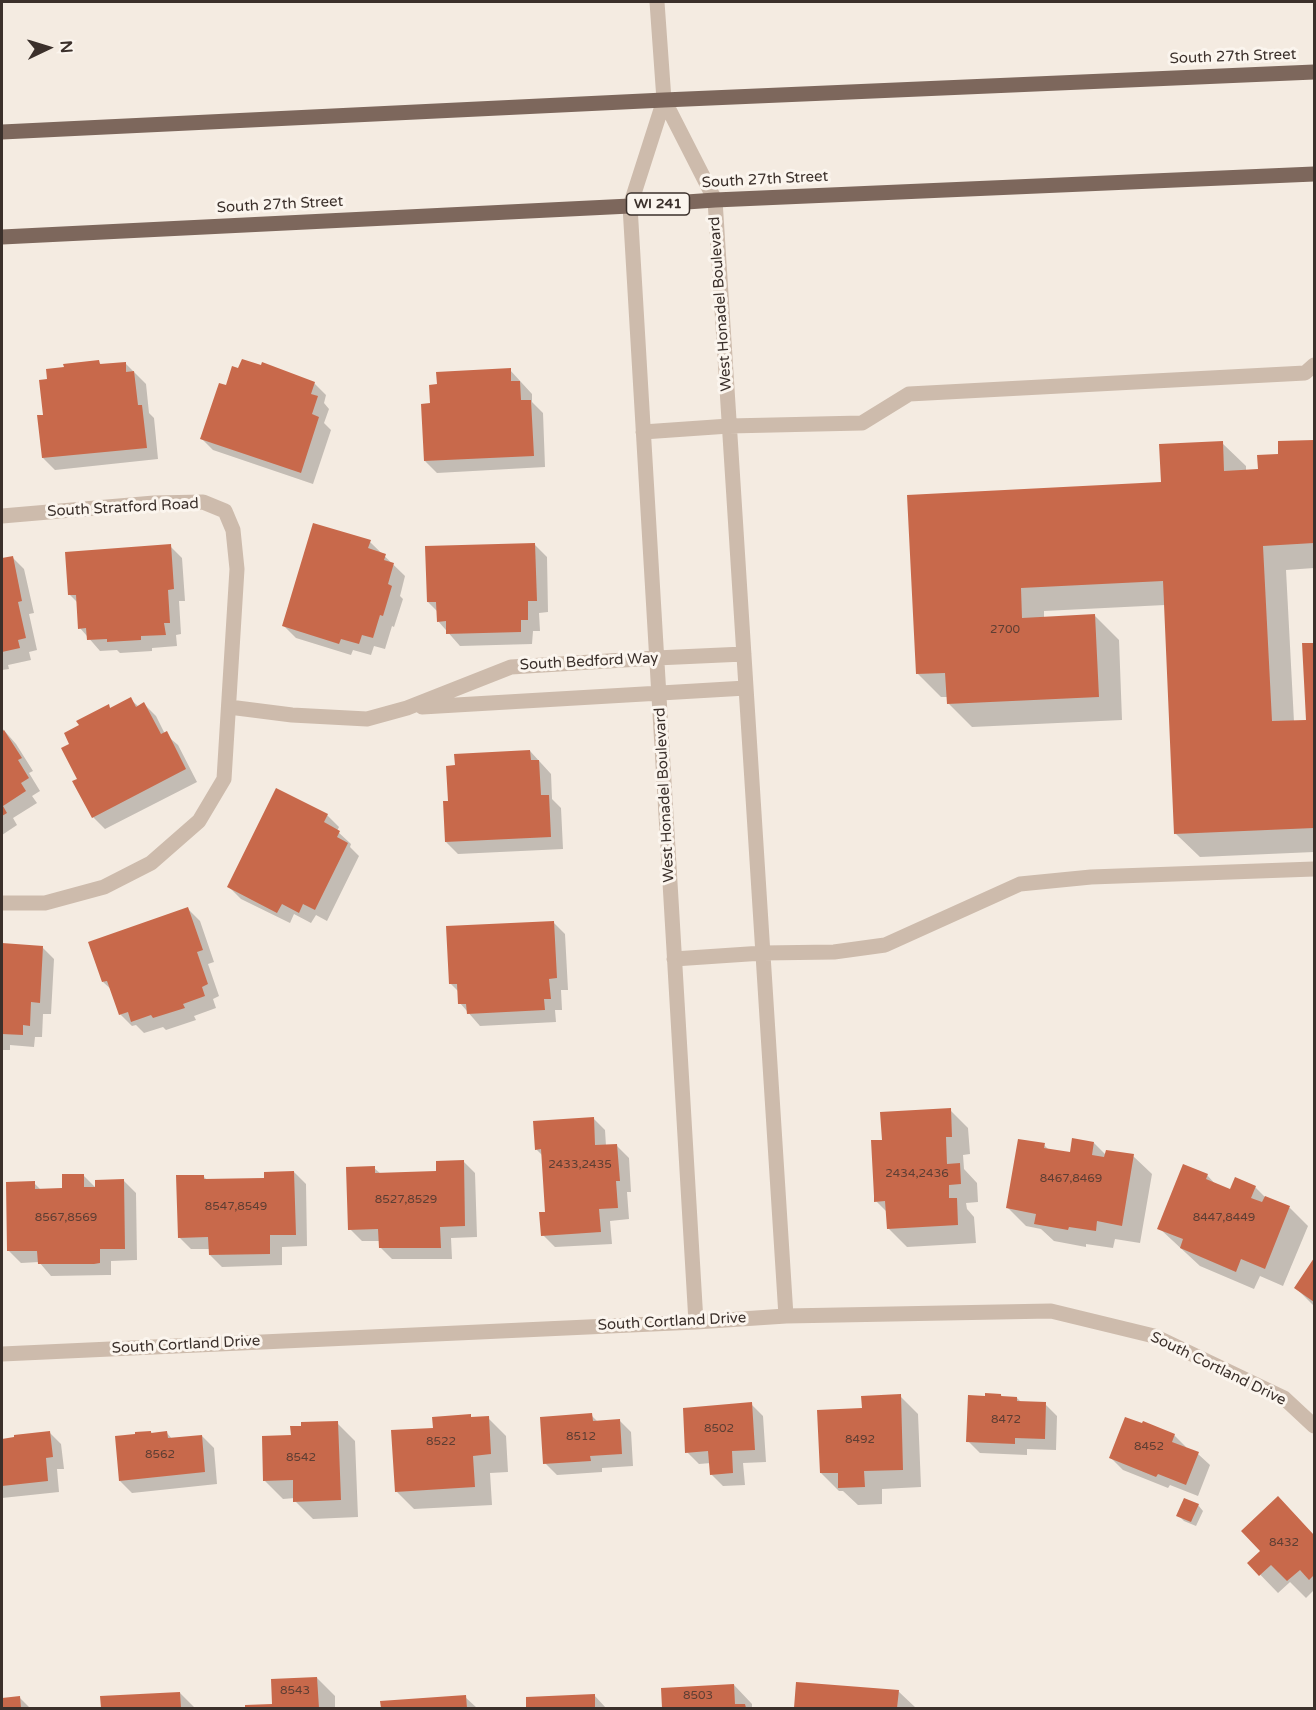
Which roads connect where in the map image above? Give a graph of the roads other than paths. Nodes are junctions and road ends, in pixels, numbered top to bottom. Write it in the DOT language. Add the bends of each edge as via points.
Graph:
graph roads {
  1 [pos="657,2"];
  2 [pos="1314,72"];
  3 [pos="664,100"];
  4 [pos="2,132"];
  5 [pos="1314,174"];
  6 [pos="715,200"];
  7 [pos="630,206"];
  8 [pos="2,237"];
  9 [pos="1314,365"];
  10 [pos="729,426"];
  11 [pos="643,432"];
  12 [pos="2,516"];
  13 [pos="744,654"];
  14 [pos="656,658"];
  15 [pos="746,688"];
  16 [pos="659,693"];
  17 [pos="229,707"];
  18 [pos="407,708"];
  19 [pos="1314,869"];
  20 [pos="2,903"];
  21 [pos="763,953"];
  22 [pos="674,959"];
  23 [pos="786,1316"];
  24 [pos="696,1322"];
  25 [pos="2,1354"];
  26 [pos="1314,1426"];
  1 -- 3 [label="street"];
  2 -- 3 [label="main road, South 27th Street"];
  3 -- 4 [label="main road, South 27th Street"];
  3 -- 6 [label="street, West Honadel Boulevard"];
  3 -- 7 [label="street, West Honadel Boulevard"];
  5 -- 6 [label="main road, South 27th Street / WI 241"];
  6 -- 7 [label="main road, South 27th Street / WI 241"];
  6 -- 10 [label="street, West Honadel Boulevard"];
  7 -- 8 [label="main road, South 27th Street / WI 241"];
  7 -- 11 [label="street, West Honadel Boulevard"];
  9 -- 10 [label="street" via="1305,373 909,394 862,423"];
  10 -- 11 [label="street"];
  10 -- 13 [label="street, West Honadel Boulevard"];
  11 -- 14 [label="street, West Honadel Boulevard"];
  12 -- 17 [label="street, South Stratford Road" via="164,502 203,502 225,511 233,530 237,569"];
  13 -- 14 [label="street, South Bedford Way"];
  13 -- 15 [label="street, West Honadel Boulevard"];
  14 -- 16 [label="street, West Honadel Boulevard"];
  14 -- 18 [label="street, South Bedford Way" via="511,667"];
  15 -- 16 [label="street, South Bedford Way"];
  15 -- 21 [label="street, West Honadel Boulevard"];
  16 -- 18 [label="street, South Bedford Way"];
  16 -- 22 [label="street, West Honadel Boulevard"];
  17 -- 18 [label="street, South Bedford Way" via="367,720"];
  17 -- 20 [label="street" via="224,779 199,821 152,863 104,887 45,903"];
  19 -- 21 [label="street" via="1091,877 1020,884 885,945 834,952"];
  21 -- 22 [label="street"];
  21 -- 23 [label="street, West Honadel Boulevard"];
  22 -- 24 [label="street, West Honadel Boulevard"];
  23 -- 24 [label="street, South Cortland Drive"];
  23 -- 26 [label="street, South Cortland Drive" via="1051,1311 1154,1336 1284,1398"];
  24 -- 25 [label="street, South Cortland Drive"];
}
